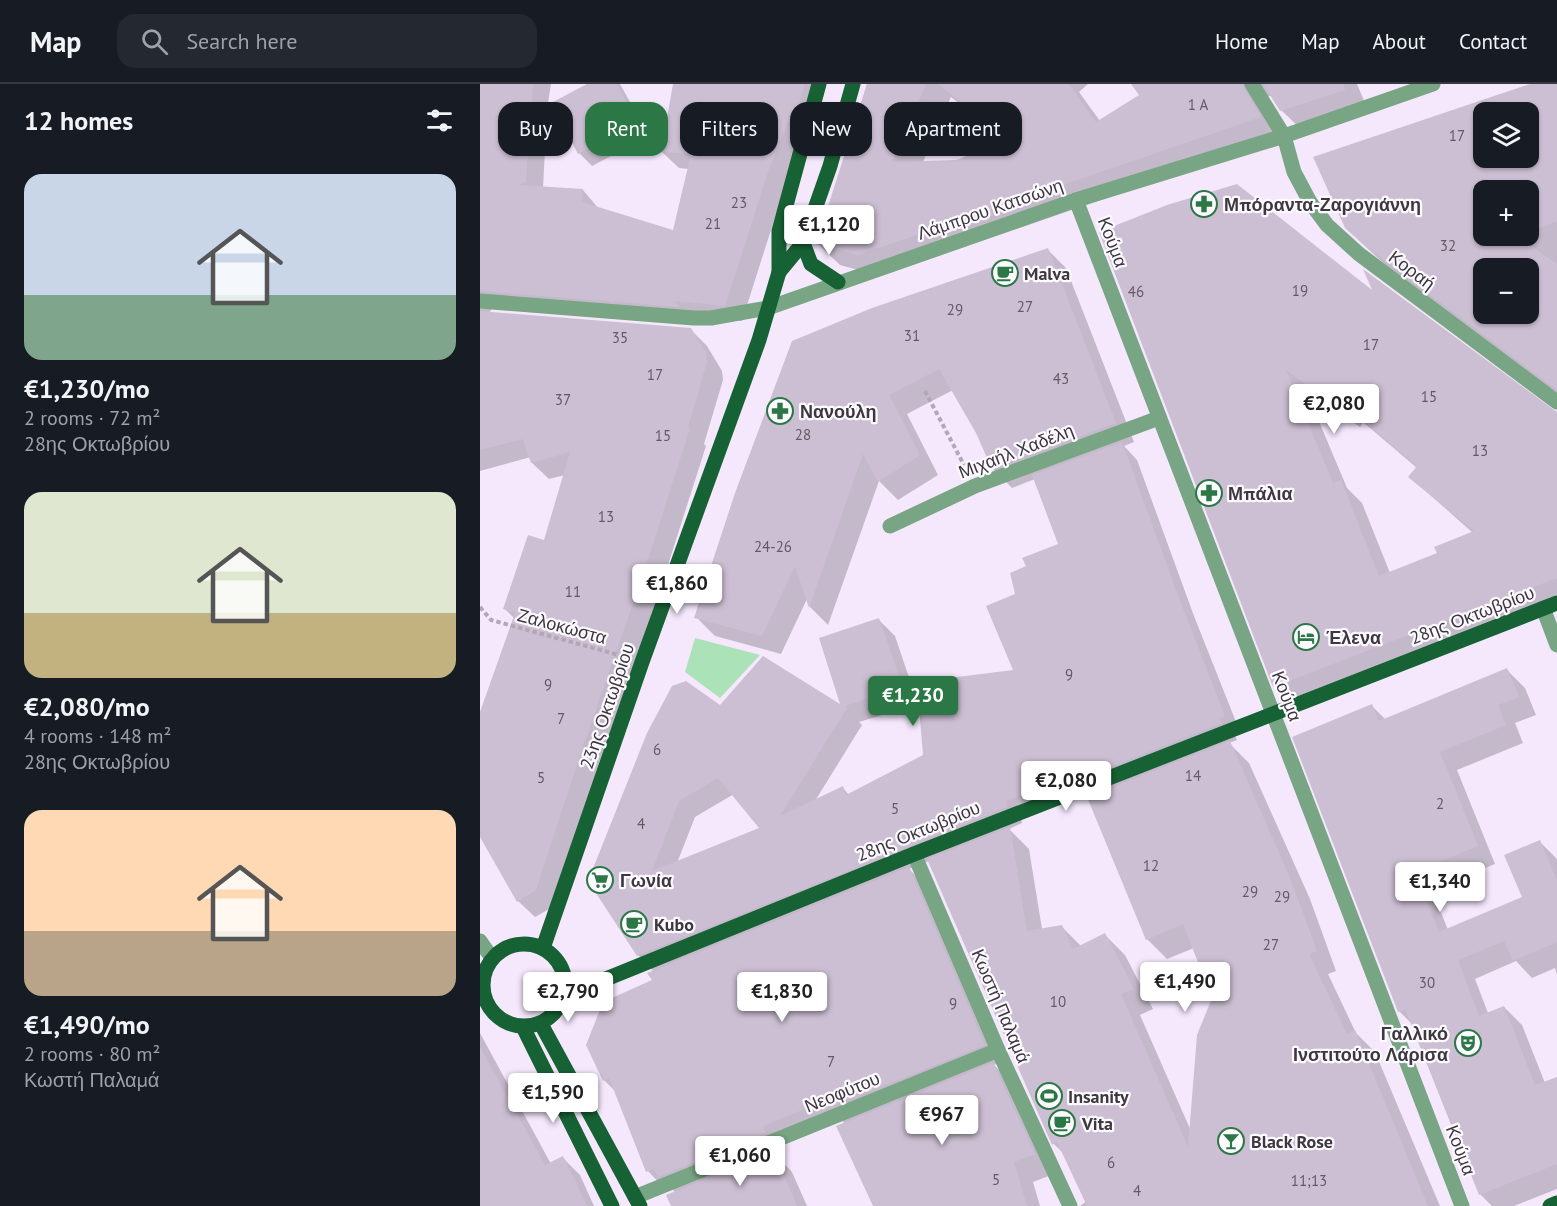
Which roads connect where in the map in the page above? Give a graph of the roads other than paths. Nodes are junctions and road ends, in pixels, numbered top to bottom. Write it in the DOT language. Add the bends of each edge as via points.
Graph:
graph roads {
  1 [pos="819,84"];
  2 [pos="853,84"];
  3 [pos="1252,84"];
  4 [pos="1433,84"];
  5 [pos="1284,136"];
  6 [pos="1076,200"];
  7 [pos="803,243"];
  8 [pos="779,272"];
  9 [pos="838,282"];
  10 [pos="480,301"];
  11 [pos="768,308"];
  12 [pos="1557,402"];
  13 [pos="1159,418"];
  14 [pos="890,526"];
  15 [pos="1550,606"];
  16 [pos="1557,645"];
  17 [pos="1273,714"];
  18 [pos="914,854"];
  19 [pos="480,941"];
  20 [pos="543,948"];
  21 [pos="492,958"];
  22 [pos="564,996"];
  23 [pos="541,1024"];
  24 [pos="523,1027"];
  25 [pos="998,1050"];
  26 [pos="637,1201"];
  27 [pos="1557,1203"];
  28 [pos="612,1206"];
  29 [pos="1070,1206"];
  30 [pos="1462,1206"];
  31 [pos="1550,1206"];
  1 -- 8 [label="main road, 23ης Οκτωβρίου" via="779,231"];
  2 -- 7 [label="main road, 23ης Οκτωβρίου"];
  3 -- 5 [label="street, Κοραή"];
  4 -- 5 [label="street, Λάμπρου Κατσώνη"];
  5 -- 6 [label="street, Λάμπρου Κατσώνη"];
  5 -- 12 [label="street, Κοραή" via="1294,172 1327,225 1359,254"];
  6 -- 9 [label="street, Λάμπρου Κατσώνη"];
  6 -- 13 [label="street, Κούμα"];
  7 -- 8 [label="main road, 23ης Οκτωβρίου"];
  7 -- 9 [label="main road" via="811,264"];
  8 -- 11 [label="main road, 23ης Οκτωβρίου"];
  9 -- 11 [label="street, Λάμπρου Κατσώνη"];
  10 -- 11 [label="street, Λάμπρου Κατσώνη" via="694,318"];
  11 -- 20 [label="main road, 23ης Οκτωβρίου"];
  13 -- 14 [label="street, Μιχαήλ Χαδέλη" via="975,486"];
  13 -- 17 [label="street, Κούμα"];
  15 -- 16 [label="street"];
  15 -- 17 [label="main road, 28ης Οκτωβρίου"];
  17 -- 18 [label="main road, 28ης Οκτωβρίου"];
  17 -- 30 [label="street, Κούμα"];
  18 -- 22 [label="main road, 28ης Οκτωβρίου"];
  18 -- 25 [label="street, Κωστή Παλαμά"];
  19 -- 21 [label="street"];
  20 -- 21 [label="main road" via="525,944 507,947"];
  20 -- 22 [label="main road" via="557,960 565,977"];
  21 -- 24 [label="main road" via="484,975 484,993 490,1010 505,1022"];
  22 -- 23 [label="main road" via="556,1012"];
  23 -- 24 [label="main road"];
  23 -- 26 [label="main road"];
  24 -- 28 [label="main road"];
  25 -- 26 [label="street, Νεοφύτου"];
  25 -- 29 [label="street, Κωστή Παλαμά"];
  27 -- 31 [label="main road"];
}
